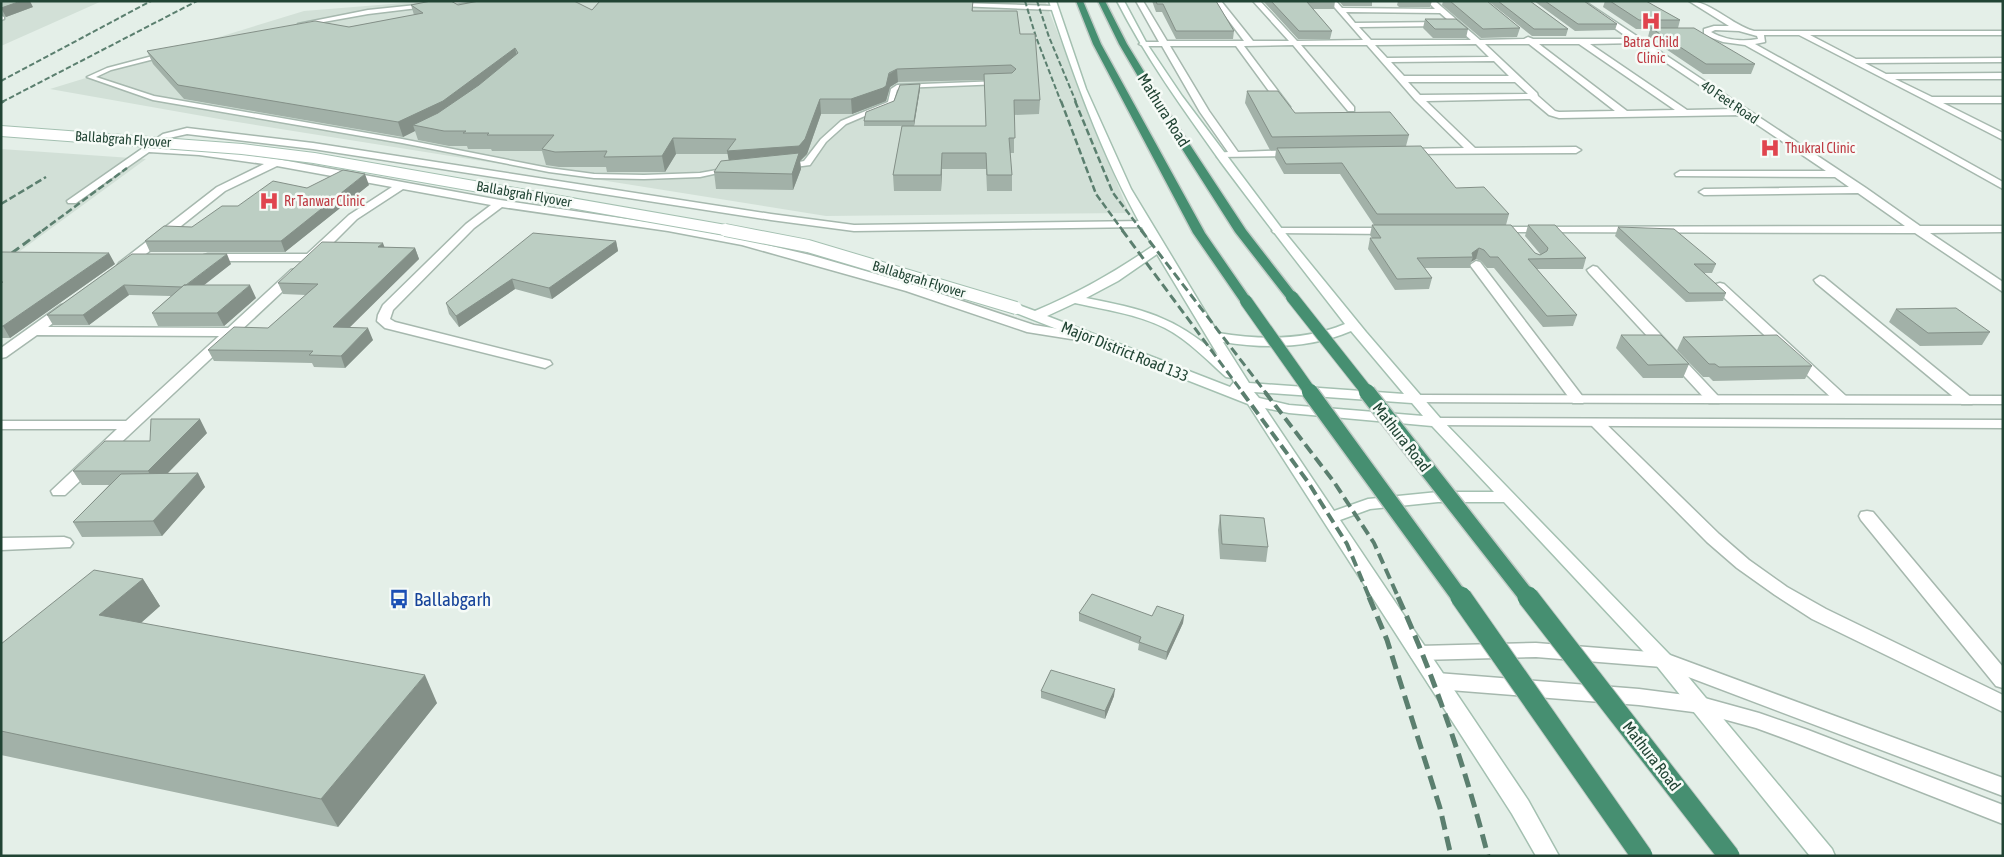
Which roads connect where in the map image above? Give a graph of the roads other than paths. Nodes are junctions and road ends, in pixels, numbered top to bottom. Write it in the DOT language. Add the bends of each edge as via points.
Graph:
graph roads {
  1 [pos="473,1"];
  2 [pos="1079,1"];
  3 [pos="1101,1"];
  4 [pos="1120,1"];
  5 [pos="1139,1"];
  6 [pos="1218,1"];
  7 [pos="1256,1"];
  8 [pos="1332,1"];
  9 [pos="1430,1"];
  10 [pos="1580,1"];
  11 [pos="1692,1"];
  12 [pos="977,3"];
  13 [pos="950,5"];
  14 [pos="1053,5"];
  15 [pos="1341,10"];
  16 [pos="1442,11"];
  17 [pos="1457,24"];
  18 [pos="1353,25"];
  19 [pos="292,26"];
  20 [pos="1740,29"];
  21 [pos="1516,30"];
  22 [pos="1565,30"];
  23 [pos="1628,33"];
  24 [pos="1647,33"];
  25 [pos="1754,33"];
  26 [pos="1799,33"];
  27 [pos="2003,33"];
  28 [pos="1640,41"];
  29 [pos="1368,42"];
  30 [pos="1478,42"];
  31 [pos="1531,42"];
  32 [pos="1581,42"];
  33 [pos="1744,42"];
  34 [pos="1294,43"];
  35 [pos="1143,44"];
  36 [pos="1163,44"];
  37 [pos="1239,44"];
  38 [pos="1250,44"];
  39 [pos="170,53"];
  40 [pos="1497,59"];
  41 [pos="1384,60"];
  42 [pos="2003,60"];
  43 [pos="1854,61"];
  44 [pos="1883,76"];
  45 [pos="2003,76"];
  46 [pos="1401,79"];
  47 [pos="1519,79"];
  48 [pos="1011,83"];
  49 [pos="1532,96"];
  50 [pos="1418,98"];
  51 [pos="1929,100"];
  52 [pos="2003,100"];
  53 [pos="1351,110"];
  54 [pos="1745,112"];
  55 [pos="1685,113"];
  56 [pos="1624,114"];
  57 [pos="1292,117"];
  58 [pos="1976,124"];
  59 [pos="2003,124"];
  60 [pos="1,131"];
  61 [pos="422,135"];
  62 [pos="2003,137"];
  63 [pos="402,141"];
  64 [pos="313,146"];
  65 [pos="147,149"];
  66 [pos="1471,150"];
  67 [pos="1576,150"];
  68 [pos="1393,152"];
  69 [pos="1301,153"];
  70 [pos="1221,154"];
  71 [pos="1235,154"];
  72 [pos="277,163"];
  73 [pos="781,166"];
  74 [pos="735,170"];
  75 [pos="1680,174"];
  76 [pos="1837,174"];
  77 [pos="402,184"];
  78 [pos="2003,186"];
  79 [pos="1862,190"];
  80 [pos="1704,192"];
  81 [pos="72,201"];
  82 [pos="500,203"];
  83 [pos="1145,224"];
  84 [pos="1918,228"];
  85 [pos="2003,229"];
  86 [pos="1483,230"];
  87 [pos="1512,230"];
  88 [pos="1278,231"];
  89 [pos="1405,231"];
  90 [pos="1524,245"];
  91 [pos="1159,247"];
  92 [pos="113,258"];
  93 [pos="132,258"];
  94 [pos="152,258"];
  95 [pos="192,258"];
  96 [pos="311,258"];
  97 [pos="1476,265"];
  98 [pos="1593,270"];
  99 [pos="110,275"];
  100 [pos="1820,280"];
  101 [pos="1720,287"];
  102 [pos="2003,288"];
  103 [pos="1074,299"];
  104 [pos="72,303"];
  105 [pos="1035,316"];
  106 [pos="1354,326"];
  107 [pos="35,331"];
  108 [pos="233,332"];
  109 [pos="1214,336"];
  110 [pos="1094,338"];
  111 [pos="1,354"];
  112 [pos="545,364"];
  113 [pos="1243,385"];
  114 [pos="1215,387"];
  115 [pos="1417,400"];
  116 [pos="1578,400"];
  117 [pos="1714,400"];
  118 [pos="1842,400"];
  119 [pos="1967,400"];
  120 [pos="2003,400"];
  121 [pos="1254,401"];
  122 [pos="1436,422"];
  123 [pos="1597,423"];
  124 [pos="130,424"];
  125 [pos="2003,424"];
  126 [pos="1,425"];
  127 [pos="59,491"];
  128 [pos="1508,497"];
  129 [pos="1867,516"];
  130 [pos="1330,518"];
  131 [pos="64,543"];
  132 [pos="1,544"];
  133 [pos="1419,653"];
  134 [pos="1663,660"];
  135 [pos="2003,680"];
  136 [pos="1437,681"];
  137 [pos="2003,704"];
  138 [pos="1701,705"];
  139 [pos="2003,788"];
  140 [pos="2000,811"];
  141 [pos="1548,856"];
  142 [pos="1642,856"];
  143 [pos="1729,856"];
  144 [pos="1824,856"];
  1 -- 19 [label="lane" via="368,12"];
  2 -- 142 [label="highway, Mathura Road, bridge" via="1101,52 1199,233 1324,412 1478,621"];
  3 -- 143 [label="highway, Mathura Road, bridge" via="1143,77 1235,224"];
  4 -- 35 [label="street"];
  5 -- 36 [label="street"];
  6 -- 38 [label="street"];
  7 -- 34 [label="street"];
  8 -- 15 [label="street"];
  9 -- 16 [label="street"];
  10 -- 23 [label="street, 40 Feet Road"];
  11 -- 20 [label="street"];
  12 -- 13 [label="lane"];
  12 -- 14 [label="lane"];
  14 -- 83 [label="street" via="1082,89"];
  15 -- 16 [label="street"];
  15 -- 18 [label="street"];
  16 -- 17 [label="street"];
  17 -- 18 [label="street"];
  17 -- 30 [label="street"];
  18 -- 29 [label="street"];
  20 -- 25 [label="street"];
  20 -- 33 [label="street" via="1714,28 1704,33"];
  21 -- 31 [label="street"];
  22 -- 32 [label="street"];
  23 -- 24 [label="street"];
  23 -- 28 [label="street, 40 Feet Road"];
  25 -- 26 [label="street"];
  25 -- 33 [label="street" via="1762,40"];
  26 -- 27 [label="street"];
  26 -- 43 [label="street"];
  28 -- 32 [label="street"];
  28 -- 54 [label="street, 40 Feet Road"];
  29 -- 30 [label="street"];
  29 -- 34 [label="street"];
  29 -- 41 [label="street"];
  30 -- 31 [label="street"];
  30 -- 40 [label="street"];
  31 -- 32 [label="street"];
  31 -- 56 [label="street"];
  32 -- 55 [label="street"];
  33 -- 78 [label="street"];
  34 -- 38 [label="street"];
  34 -- 53 [label="street"];
  35 -- 36 [label="street"];
  35 -- 70 [label="street" via="1178,98"];
  36 -- 37 [label="street"];
  36 -- 71 [label="street"];
  37 -- 38 [label="street"];
  37 -- 57 [label="street"];
  39 -- 63 [label="lane" via="90,77 153,98"];
  40 -- 41 [label="street"];
  40 -- 47 [label="street"];
  41 -- 46 [label="street"];
  42 -- 43 [label="street"];
  43 -- 44 [label="street"];
  44 -- 45 [label="street"];
  44 -- 51 [label="street"];
  46 -- 47 [label="street"];
  46 -- 50 [label="street"];
  47 -- 49 [label="street" via="1533,92"];
  48 -- 73 [label="lane" via="899,86 894,89 891,103 842,122 829,132 807,163"];
  49 -- 50 [label="street"];
  49 -- 56 [label="street" via="1559,115"];
  50 -- 66 [label="street"];
  51 -- 52 [label="street"];
  51 -- 58 [label="street"];
  54 -- 55 [label="street"];
  54 -- 76 [label="street, 40 Feet Road"];
  55 -- 56 [label="street"];
  58 -- 59 [label="street"];
  58 -- 62 [label="street"];
  60 -- 105 [label="street, Ballabgrah Flyover, bridge" via="260,151 676,220 808,246"];
  61 -- 63 [label="lane"];
  63 -- 74 [label="lane" via="594,176 700,176"];
  64 -- 65 [label="street" via="187,131 166,136"];
  64 -- 72 [label="street"];
  64 -- 83 [label="street" via="854,228"];
  65 -- 72 [label="street" via="199,152"];
  65 -- 81 [label="street"];
  66 -- 67 [label="street"];
  66 -- 68 [label="street"];
  69 -- 71 [label="street"];
  70 -- 71 [label="street"];
  70 -- 88 [label="street"];
  72 -- 77 [label="street"];
  72 -- 93 [label="street" via="222,190"];
  75 -- 76 [label="street"];
  76 -- 79 [label="street, 40 Feet Road"];
  77 -- 82 [label="street"];
  77 -- 96 [label="street" via="353,217"];
  79 -- 80 [label="street"];
  79 -- 84 [label="street, 40 Feet Road"];
  82 -- 110 [label="street" via="742,242 910,288 1032,329"];
  82 -- 112 [label="street" via="470,226 388,308 384,321"];
  83 -- 91 [label="street"];
  84 -- 85 [label="street"];
  84 -- 87 [label="street"];
  84 -- 102 [label="street, 40 Feet Road"];
  86 -- 87 [label="street"];
  87 -- 90 [label="street"];
  88 -- 89 [label="street"];
  88 -- 106 [label="street"];
  91 -- 103 [label="street" via="1114,278"];
  91 -- 109 [label="street"];
  92 -- 93 [label="street"];
  93 -- 94 [label="street"];
  93 -- 99 [label="street"];
  95 -- 96 [label="street"];
  96 -- 108 [label="street"];
  97 -- 116 [label="street"];
  98 -- 117 [label="street"];
  100 -- 119 [label="street"];
  101 -- 118 [label="street"];
  103 -- 105 [label="street"];
  103 -- 113 [label="street" via="1160,321 1196,343"];
  104 -- 107 [label="street"];
  105 -- 110 [label="street, Major District Road 133"];
  106 -- 109 [label="street" via="1330,336 1290,342 1242,341"];
  106 -- 115 [label="street"];
  107 -- 108 [label="street"];
  107 -- 111 [label="street"];
  108 -- 124 [label="street"];
  109 -- 113 [label="street"];
  110 -- 114 [label="street, Major District Road 133"];
  113 -- 114 [label="street"];
  113 -- 115 [label="street"];
  113 -- 121 [label="street"];
  114 -- 121 [label="street, Major District Road 133"];
  115 -- 116 [label="street"];
  115 -- 122 [label="street"];
  116 -- 117 [label="street"];
  117 -- 118 [label="street"];
  118 -- 119 [label="street"];
  119 -- 120 [label="street"];
  121 -- 122 [label="street, Major District Road 133" via="1289,409"];
  121 -- 130 [label="street"];
  122 -- 123 [label="street, Major District Road 133"];
  122 -- 128 [label="street"];
  123 -- 125 [label="street, Major District Road 133"];
  123 -- 137 [label="street" via="1713,538 1780,591 1819,614"];
  124 -- 126 [label="street"];
  124 -- 127 [label="street"];
  128 -- 130 [label="street" via="1438,497 1368,504"];
  128 -- 134 [label="street"];
  129 -- 135 [label="street"];
  130 -- 133 [label="street"];
  131 -- 132 [label="street"];
  133 -- 134 [label="street" via="1536,650"];
  133 -- 136 [label="street"];
  134 -- 138 [label="street"];
  134 -- 139 [label="street"];
  136 -- 138 [label="street"];
  136 -- 141 [label="street" via="1520,807"];
  138 -- 140 [label="street" via="1759,721"];
  138 -- 144 [label="street"];
}
